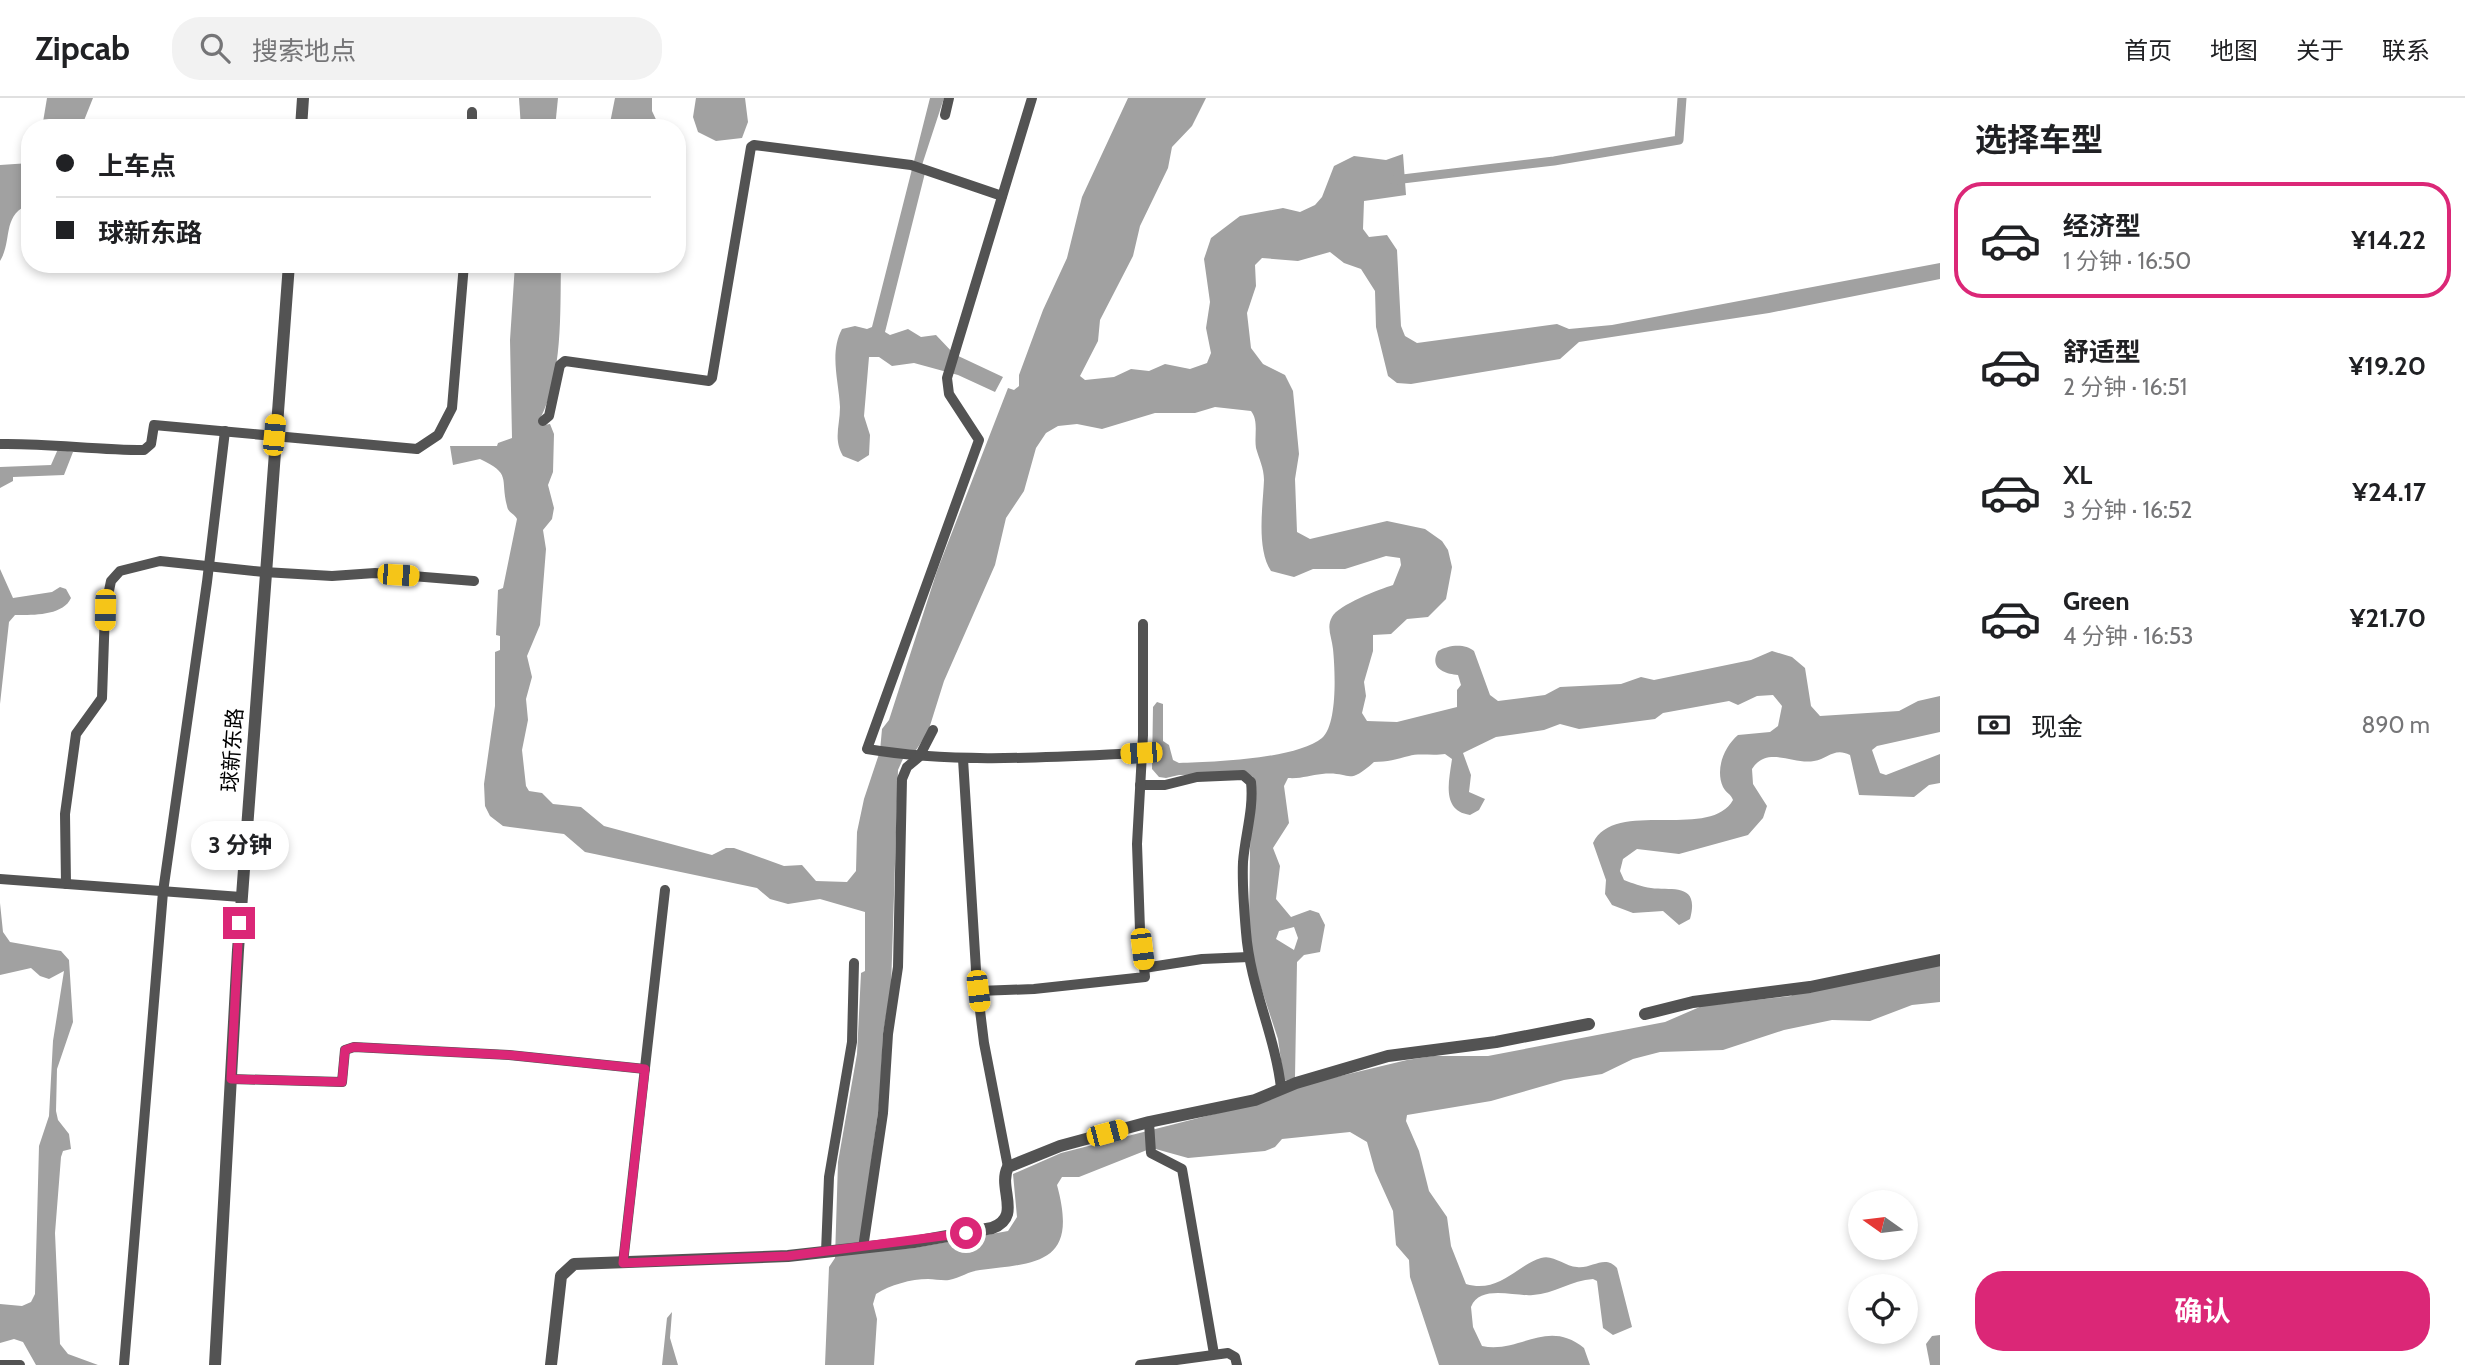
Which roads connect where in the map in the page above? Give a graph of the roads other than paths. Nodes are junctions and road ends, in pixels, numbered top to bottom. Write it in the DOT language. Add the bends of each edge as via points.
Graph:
graph roads {
  1 [pos="303,98"];
  2 [pos="949,98"];
  3 [pos="1032,98"];
  4 [pos="472,112"];
  5 [pos="945,115"];
  6 [pos="302,119"];
  7 [pos="472,119"];
  8 [pos="1002,196"];
  9 [pos="288,273"];
  10 [pos="463,273"];
  11 [pos="543,421"];
  12 [pos="225,431"];
  13 [pos="274,435"];
  14 [pos="0,444"];
  15 [pos="209,564"];
  16 [pos="264,572"];
  17 [pos="474,581"];
  18 [pos="1143,624"];
  19 [pos="933,730"];
  20 [pos="1141,753"];
  21 [pos="914,757"];
  22 [pos="962,759"];
  23 [pos="1140,785"];
  24 [pos="0,879"];
  25 [pos="66,884"];
  26 [pos="665,890"];
  27 [pos="163,891"];
  28 [pos="241,897"];
  29 [pos="1249,957"];
  30 [pos="1940,960"];
  31 [pos="854,963"];
  32 [pos="1144,968"];
  33 [pos="978,991"];
  34 [pos="1645,1014"];
  35 [pos="1590,1024"];
  36 [pos="645,1069"];
  37 [pos="231,1079"];
  38 [pos="1281,1088"];
  39 [pos="1149,1124"];
  40 [pos="1008,1167"];
  41 [pos="861,1248"];
  42 [pos="827,1252"];
  43 [pos="623,1263"];
  44 [pos="1214,1354"];
  45 [pos="0,1365"];
  46 [pos="20,1365"];
  47 [pos="124,1365"];
  48 [pos="215,1365"];
  49 [pos="551,1365"];
  50 [pos="1140,1365"];
  51 [pos="1237,1365"];
  1 -- 6 [label="street"];
  2 -- 5 [label="street"];
  3 -- 8 [label="street"];
  4 -- 7 [label="street"];
  8 -- 11 [label="street" via="911,165 754,145 712,378 565,360 549,416"];
  8 -- 21 [label="street" via="948,372 949,394 979,440 867,749"];
  9 -- 13 [label="street, 球新东路"];
  10 -- 13 [label="street" via="452,408 438,435 417,449"];
  12 -- 13 [label="street"];
  12 -- 14 [label="street" via="154,425 151,444 144,450"];
  12 -- 15 [label="street"];
  13 -- 16 [label="street, 球新东路"];
  15 -- 16 [label="street"];
  15 -- 25 [label="street" via="150,562 126,567 111,581 105,610 102,698 76,734 65,814"];
  15 -- 27 [label="street"];
  16 -- 17 [label="street" via="376,573"];
  16 -- 28 [label="street, 球新东路"];
  18 -- 20 [label="street"];
  19 -- 21 [label="street"];
  20 -- 22 [label="street"];
  20 -- 23 [label="street"];
  21 -- 22 [label="street"];
  21 -- 41 [label="street" via="902,779 898,967 882,1123"];
  22 -- 33 [label="street"];
  23 -- 29 [label="street" via="1197,777 1243,775 1250,779 1243,873"];
  23 -- 32 [label="street" via="1138,886"];
  24 -- 25 [label="street"];
  25 -- 27 [label="street"];
  26 -- 36 [label="street"];
  27 -- 28 [label="street"];
  27 -- 47 [label="street"];
  28 -- 37 [label="street, 球新东路"];
  29 -- 32 [label="street"];
  29 -- 38 [label="street"];
  30 -- 34 [label="street"];
  31 -- 42 [label="street" via="852,1042 830,1177"];
  32 -- 33 [label="street" via="1145,977"];
  33 -- 40 [label="street"];
  35 -- 38 [label="street" via="1388,1056"];
  36 -- 37 [label="street" via="509,1055 354,1047 345,1050 342,1082"];
  36 -- 43 [label="street"];
  37 -- 48 [label="street, 球新东路"];
  38 -- 39 [label="street" via="1255,1100"];
  39 -- 40 [label="street" via="1060,1146"];
  39 -- 44 [label="street" via="1151,1151 1182,1169"];
  40 -- 41 [label="street" via="1009,1213 999,1226"];
  41 -- 42 [label="street"];
  42 -- 43 [label="street"];
  43 -- 49 [label="street" via="574,1264 563,1272"];
  44 -- 50 [label="street"];
  44 -- 51 [label="street" via="1232,1354"];
  45 -- 46 [label="street"];
}
